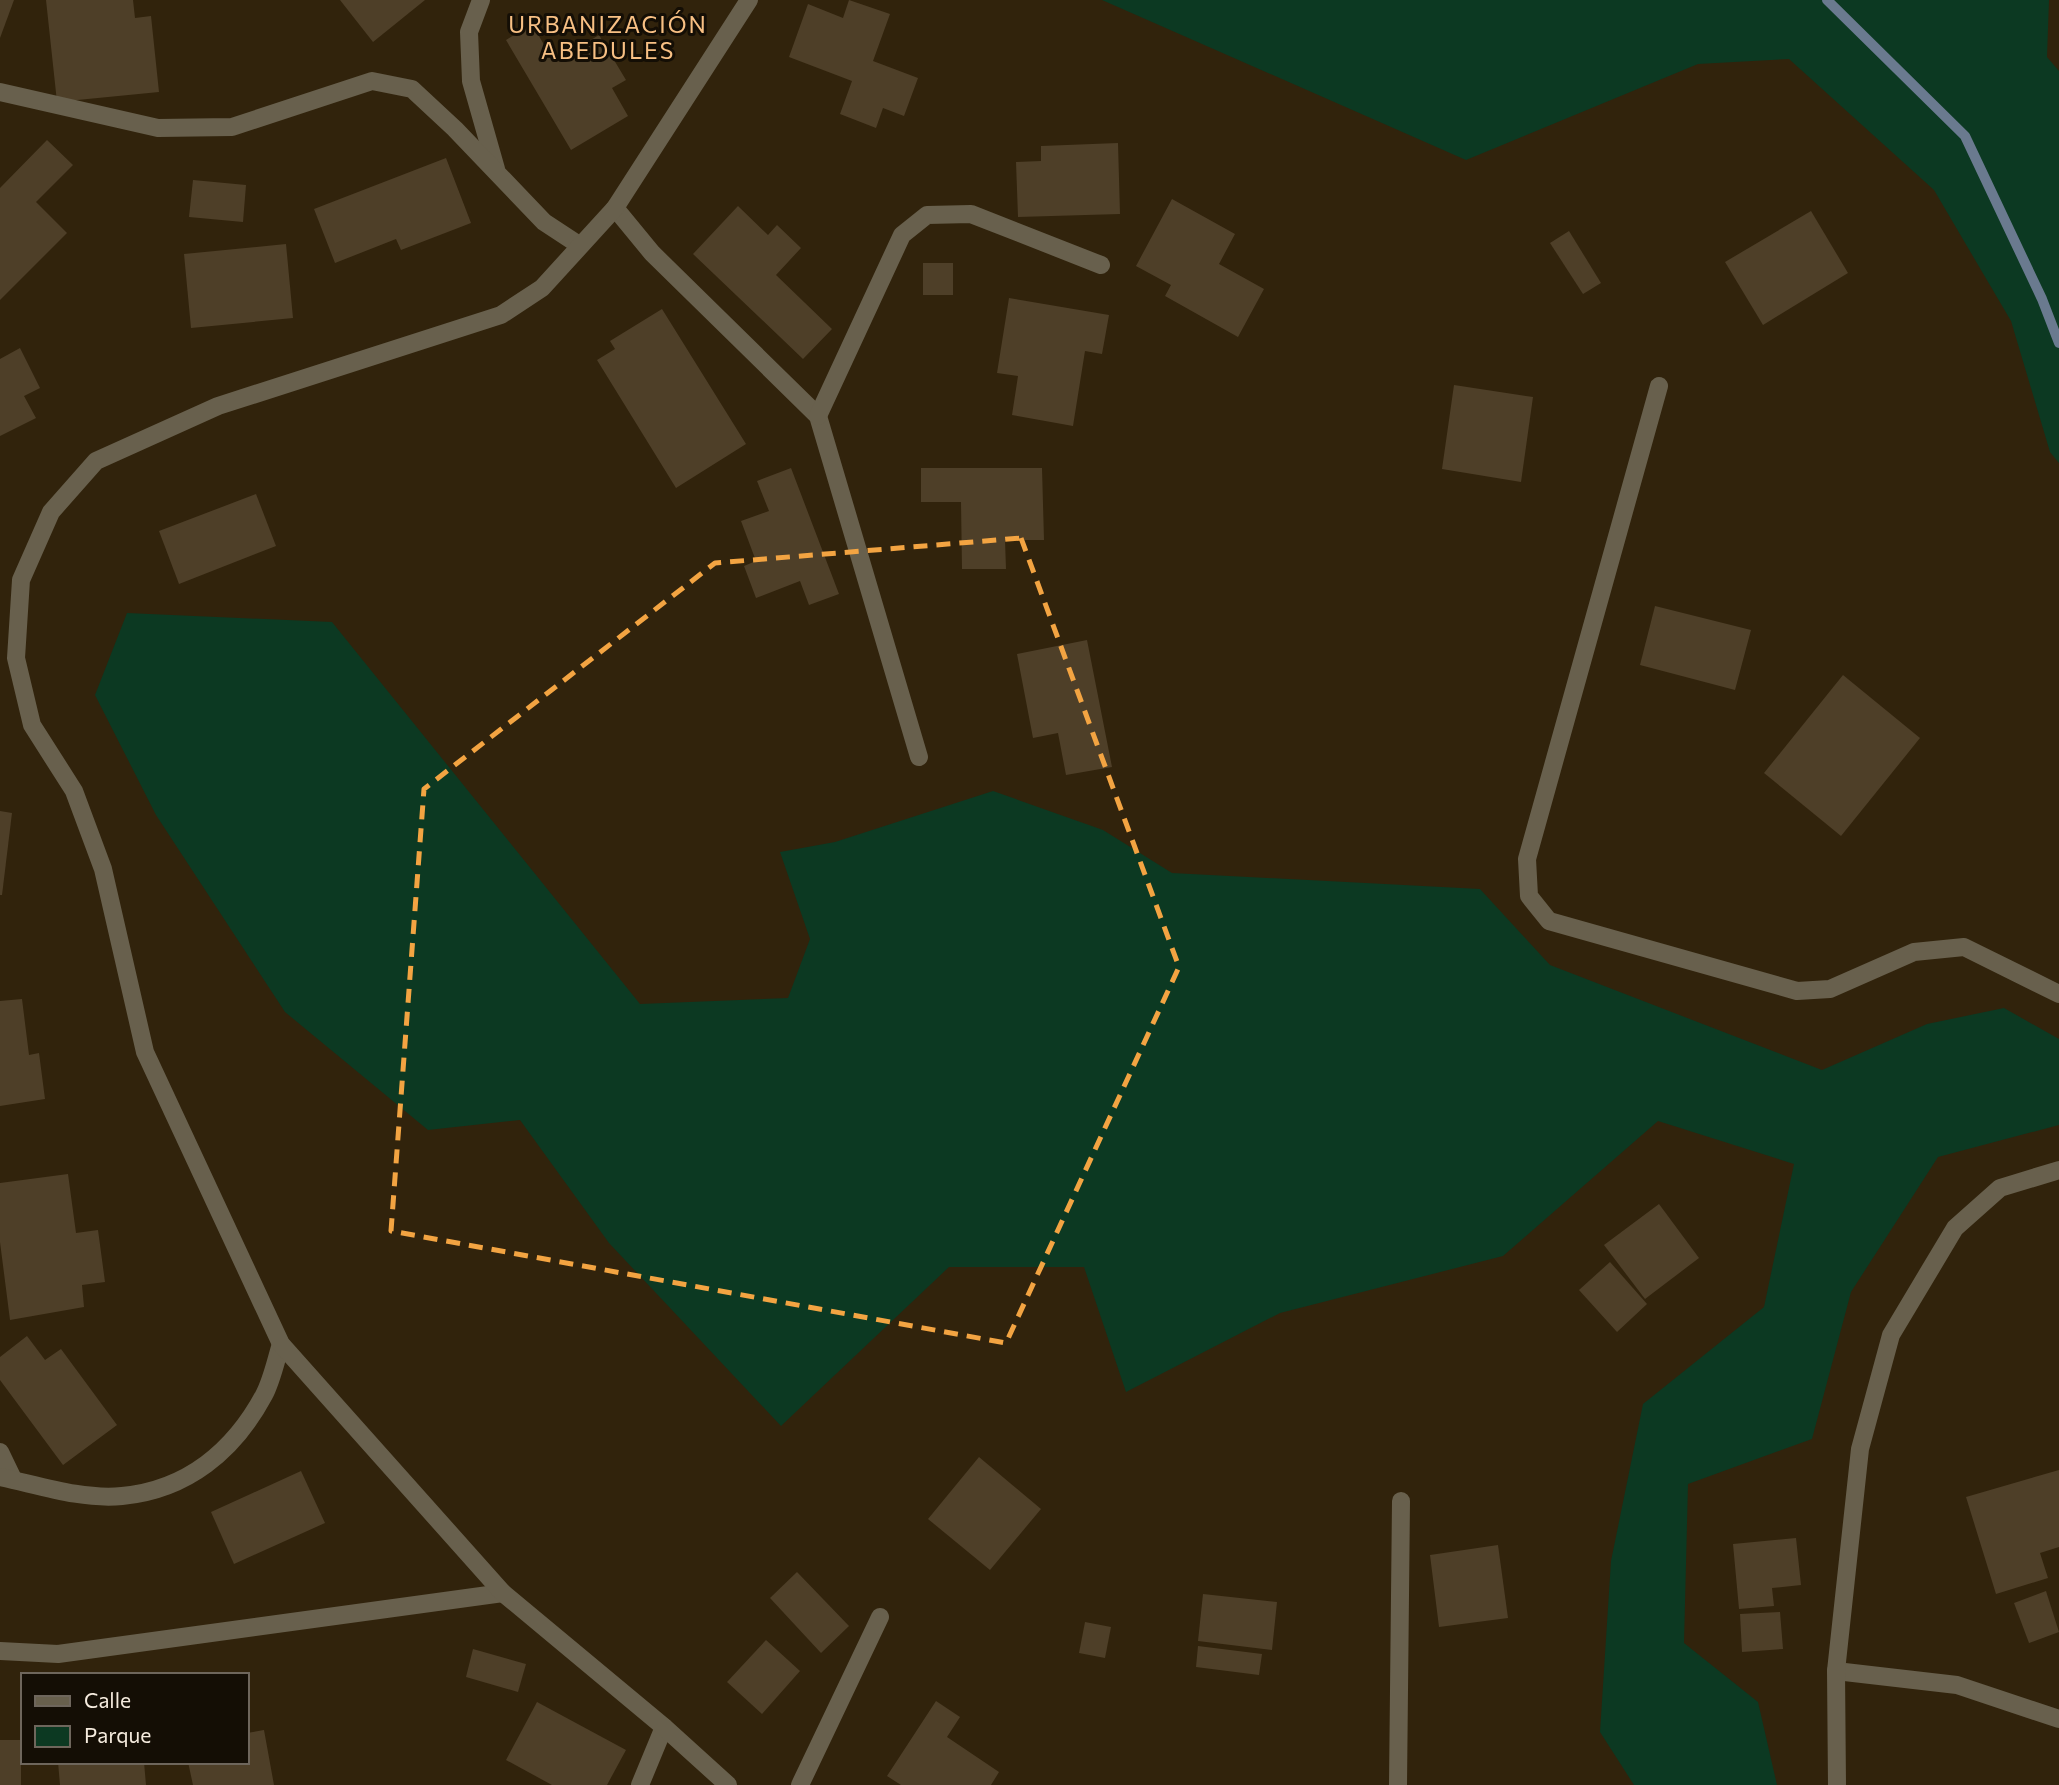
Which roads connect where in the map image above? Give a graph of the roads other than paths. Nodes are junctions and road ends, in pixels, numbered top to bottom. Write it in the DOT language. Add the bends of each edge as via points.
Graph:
graph roads {
  1 [pos="481,0"];
  2 [pos="749,0"];
  3 [pos="0,92"];
  4 [pos="497,172"];
  5 [pos="615,208"];
  6 [pos="579,245"];
  7 [pos="1101,265"];
  8 [pos="1659,386"];
  9 [pos="818,416"];
  10 [pos="919,757"];
  11 [pos="2059,993"];
  12 [pos="2059,1170"];
  13 [pos="281,1344"];
  14 [pos="0,1452"];
  15 [pos="6,1478"];
  16 [pos="1401,1502"];
  17 [pos="503,1593"];
  18 [pos="880,1617"];
  19 [pos="0,1651"];
  20 [pos="1836,1671"];
  21 [pos="2059,1720"];
  22 [pos="664,1727"];
  23 [pos="640,1785"];
  24 [pos="728,1785"];
  25 [pos="800,1785"];
  26 [pos="1398,1785"];
  27 [pos="1838,1785"];
  1 -- 4 [label="street" via="469,32 471,81"];
  2 -- 5 [label="street"];
  3 -- 4 [label="street" via="158,128 232,127 372,81 412,89"];
  4 -- 6 [label="street" via="544,222"];
  5 -- 6 [label="street"];
  5 -- 9 [label="street" via="652,253"];
  6 -- 13 [label="street" via="542,288 501,315 218,406 96,461 51,512 21,580 16,658 32,725 74,791 103,869 145,1052"];
  7 -- 9 [label="street" via="971,214 927,215 901,235"];
  8 -- 11 [label="street" via="1527,859 1528,896 1549,921 1797,991 1830,989 1914,952 1964,947"];
  9 -- 10 [label="street"];
  12 -- 20 [label="street" via="2000,1188 1955,1228 1891,1335 1860,1449"];
  13 -- 15 [label="street" via="265,1393 239,1434 209,1465 168,1485 121,1496 71,1492"];
  13 -- 17 [label="street"];
  14 -- 15 [label="street"];
  16 -- 26 [label="street"];
  17 -- 19 [label="street" via="58,1654"];
  17 -- 22 [label="street"];
  18 -- 25 [label="street"];
  20 -- 21 [label="street" via="1957,1685"];
  20 -- 27 [label="street"];
  22 -- 23 [label="street"];
  22 -- 24 [label="street"];
}
